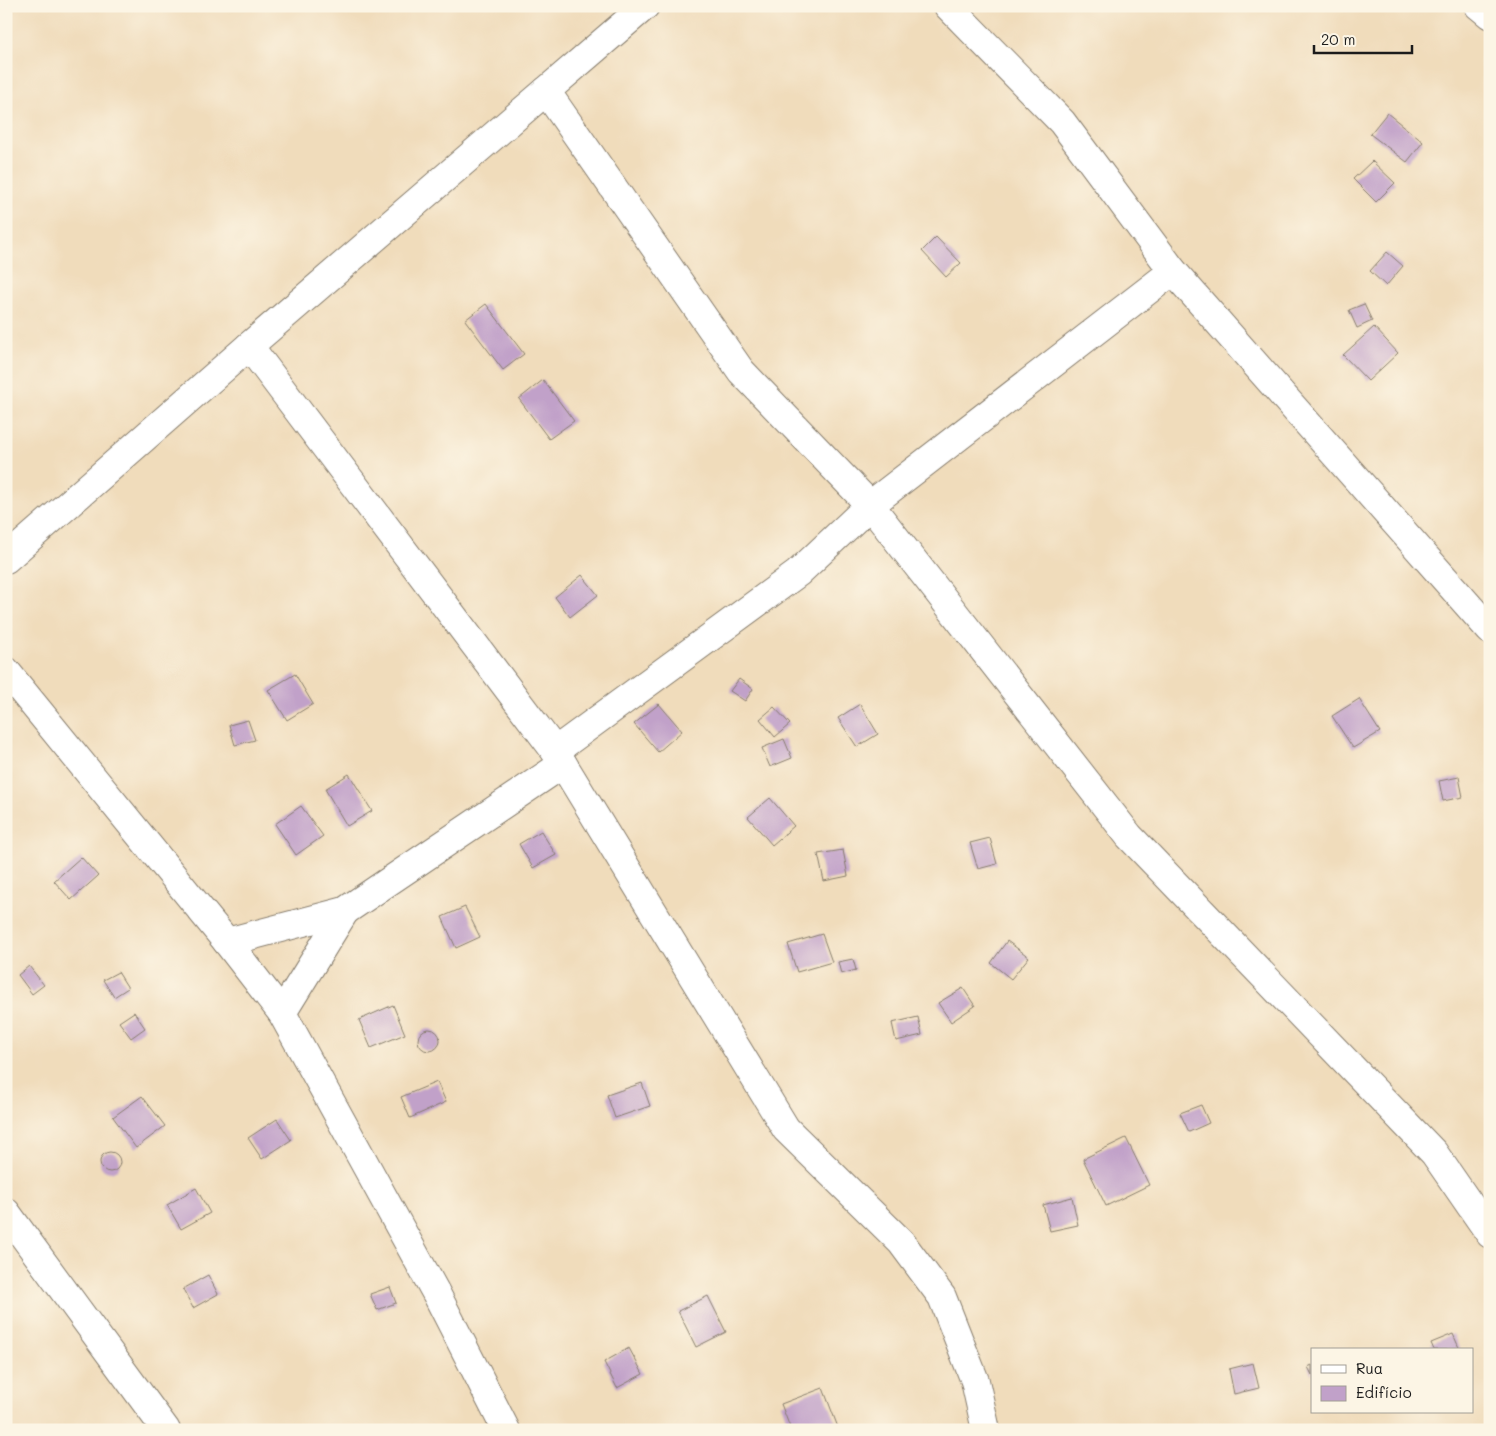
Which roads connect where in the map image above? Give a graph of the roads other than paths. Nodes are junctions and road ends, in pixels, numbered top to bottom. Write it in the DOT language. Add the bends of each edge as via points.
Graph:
graph roads {
  1 [pos="645,6"];
  2 [pos="948,6"];
  3 [pos="1479,6"];
  4 [pos="1490,15"];
  5 [pos="546,92"];
  6 [pos="1173,271"];
  7 [pos="249,346"];
  8 [pos="870,505"];
  9 [pos="6,559"];
  10 [pos="1490,630"];
  11 [pos="6,671"];
  12 [pos="559,758"];
  13 [pos="345,911"];
  14 [pos="228,942"];
  15 [pos="282,1013"];
  16 [pos="6,1212"];
  17 [pos="1490,1234"];
  18 [pos="166,1430"];
  19 [pos="506,1430"];
  20 [pos="986,1430"];
  1 -- 5 [label="street"];
  2 -- 6 [label="street" via="1062,122"];
  3 -- 4 [label="street"];
  5 -- 7 [label="street"];
  5 -- 8 [label="street" via="741,371"];
  6 -- 8 [label="street"];
  6 -- 10 [label="street"];
  7 -- 9 [label="street"];
  7 -- 12 [label="street"];
  8 -- 12 [label="street" via="798,573"];
  8 -- 17 [label="street" via="1129,836 1434,1153"];
  11 -- 14 [label="street"];
  12 -- 13 [label="street"];
  12 -- 20 [label="street" via="786,1129 901,1242 942,1297 975,1381"];
  13 -- 14 [label="street"];
  13 -- 15 [label="street"];
  14 -- 15 [label="street"];
  15 -- 19 [label="street" via="436,1293"];
  16 -- 18 [label="street"];
}
